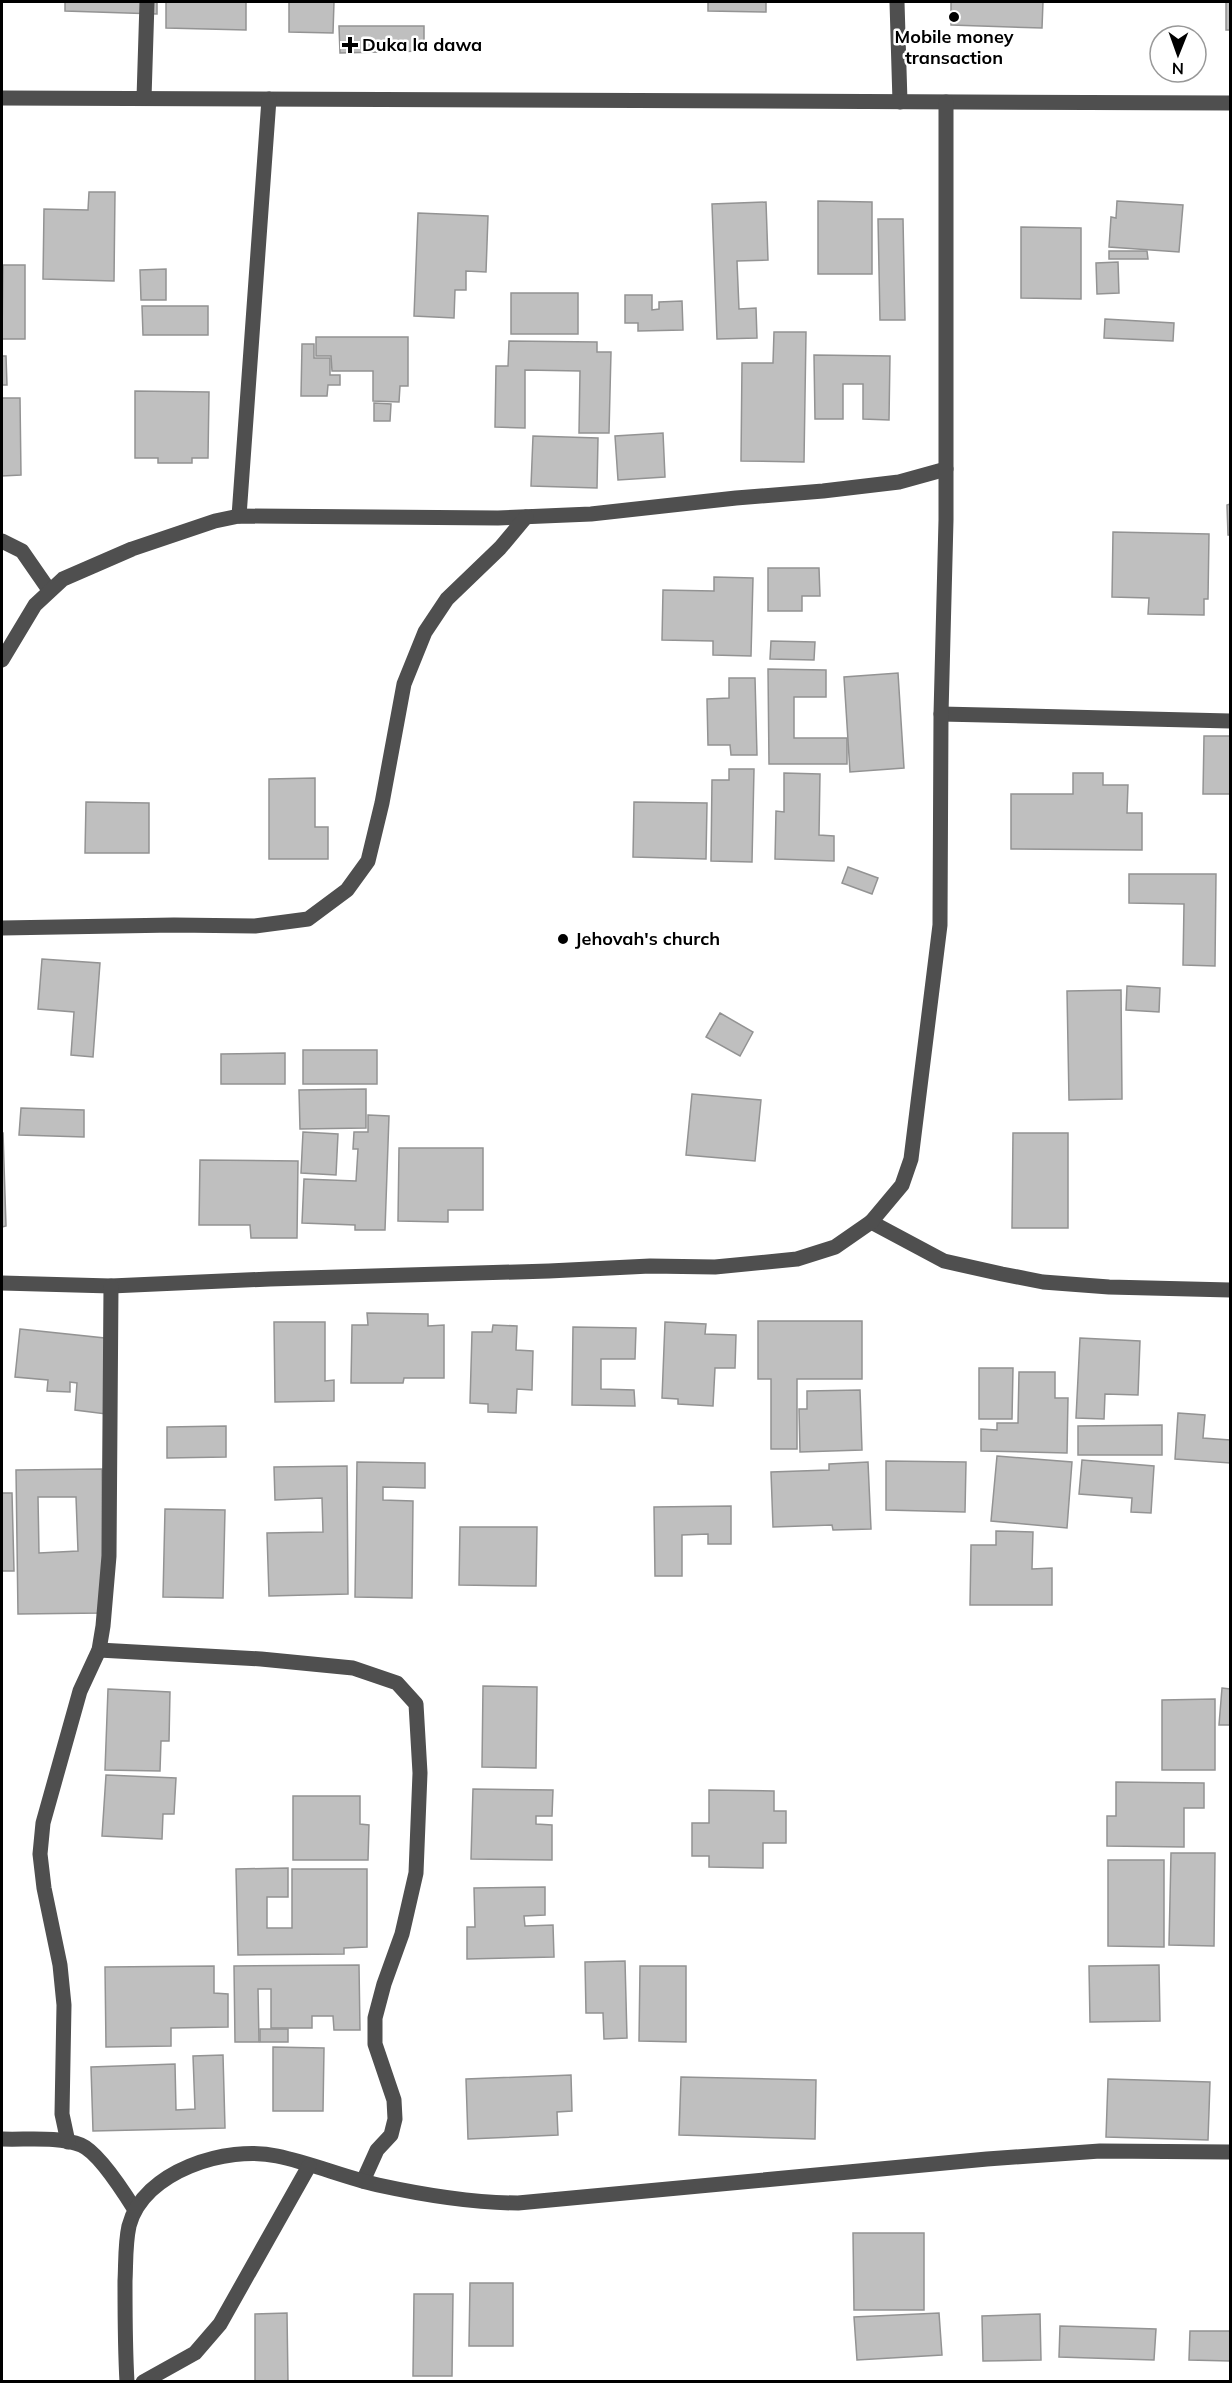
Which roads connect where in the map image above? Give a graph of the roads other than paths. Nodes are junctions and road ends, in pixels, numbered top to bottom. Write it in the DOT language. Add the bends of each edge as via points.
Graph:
graph roads {
  1 [pos="147,2"];
  2 [pos="897,2"];
  3 [pos="2,98"];
  4 [pos="144,98"];
  5 [pos="269,99"];
  6 [pos="900,102"];
  7 [pos="946,102"];
  8 [pos="1230,103"];
  9 [pos="946,469"];
  10 [pos="239,516"];
  11 [pos="526,517"];
  12 [pos="2,541"];
  13 [pos="49,590"];
  14 [pos="2,660"];
  15 [pos="941,714"];
  16 [pos="1230,721"];
  17 [pos="2,928"];
  18 [pos="871,1222"];
  19 [pos="2,1283"];
  20 [pos="111,1286"];
  21 [pos="1230,1290"];
  22 [pos="99,1650"];
  23 [pos="2,2139"];
  24 [pos="68,2142"];
  25 [pos="1230,2152"];
  26 [pos="309,2166"];
  27 [pos="363,2181"];
  28 [pos="135,2210"];
  29 [pos="126,2382"];
  30 [pos="143,2382"];
  1 -- 4 [label="street"];
  2 -- 6 [label="street"];
  3 -- 4 [label="street"];
  4 -- 5 [label="street"];
  5 -- 6 [label="street"];
  5 -- 10 [label="street"];
  6 -- 7 [label="street"];
  7 -- 8 [label="street"];
  7 -- 9 [label="street"];
  9 -- 11 [label="street" via="899,482 823,492"];
  9 -- 15 [label="street"];
  10 -- 11 [label="street"];
  10 -- 13 [label="street" via="101,561"];
  11 -- 17 [label="street" via="447,599 425,632 404,684 368,861 347,890 308,919 255,926"];
  12 -- 13 [label="street" via="22,550"];
  13 -- 14 [label="street" via="35,605"];
  15 -- 16 [label="street"];
  15 -- 18 [label="street" via="940,925 911,1159 903,1185"];
  18 -- 20 [label="street" via="835,1247 797,1259 715,1267 650,1266"];
  18 -- 21 [label="street" via="944,1262 1043,1282"];
  19 -- 20 [label="street"];
  20 -- 22 [label="street" via="109,1556"];
  22 -- 24 [label="street" via="80,1691 43,1823 40,1854 63,1995 62,2114"];
  22 -- 27 [label="street" via="352,1668 397,1683 416,1704 420,1773 416,1873 402,1934 375,2018 375,2044 394,2100 395,2119 391,2135 377,2150"];
  23 -- 24 [label="street"];
  24 -- 28 [label="street" via="84,2146 92,2153"];
  25 -- 27 [label="street" via="1100,2151 999,2158 518,2203 482,2203"];
  26 -- 27 [label="street"];
  26 -- 28 [label="street" via="254,2153 211,2160 177,2171 156,2184"];
  26 -- 30 [label="street" via="220,2324 195,2353"];
  28 -- 29 [label="street" via="126,2258"];
}
